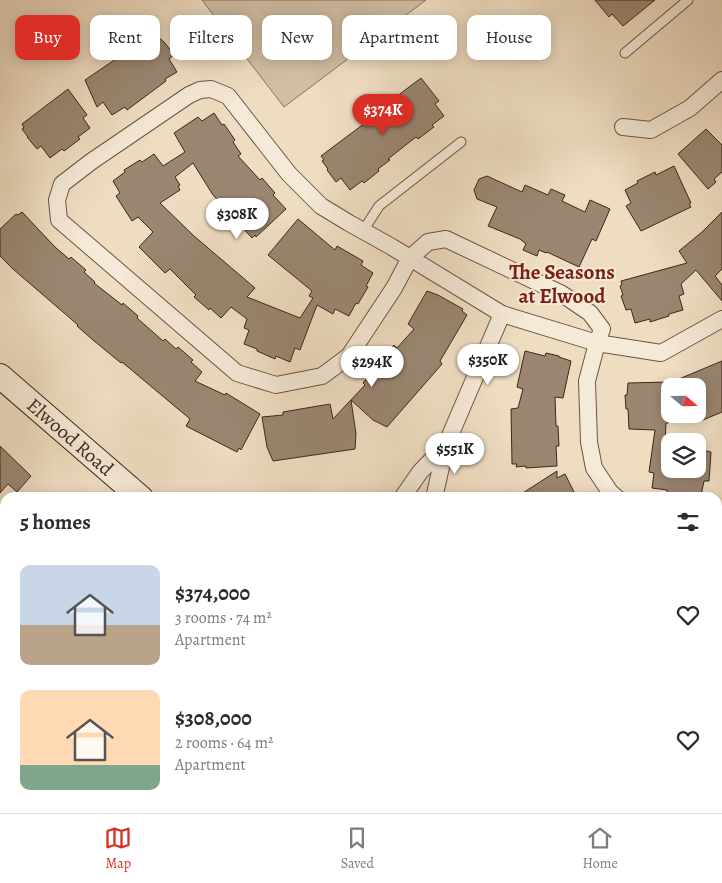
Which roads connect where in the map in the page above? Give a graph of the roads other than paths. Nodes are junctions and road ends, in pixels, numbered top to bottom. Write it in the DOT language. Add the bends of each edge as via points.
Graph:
graph roads {
  1 [pos="688,0"];
  2 [pos="625,53"];
  3 [pos="722,80"];
  4 [pos="623,127"];
  5 [pos="461,142"];
  6 [pos="363,231"];
  7 [pos="410,258"];
  8 [pos="502,314"];
  9 [pos="722,319"];
  10 [pos="597,343"];
  11 [pos="0,376"];
  12 [pos="446,445"];
  13 [pos="134,492"];
  14 [pos="406,492"];
  15 [pos="435,492"];
  16 [pos="610,492"];
  1 -- 2 [label="lane"];
  3 -- 4 [label="street" via="690,108 651,130"];
  5 -- 6 [label="lane" via="379,206"];
  6 -- 7 [label="street"];
  6 -- 7 [label="street" via="321,206 289,174 228,96 211,89 190,95 92,161 62,184 57,200 59,220 237,373 276,385 322,376 349,356"];
  7 -- 8 [label="street"];
  7 -- 10 [label="street" via="428,242 446,238 562,294 590,313 602,329"];
  8 -- 10 [label="street"];
  8 -- 12 [label="street"];
  9 -- 10 [label="street" via="661,352"];
  10 -- 16 [label="street" via="587,381 589,442 594,468"];
  11 -- 13 [label="main road, Elwood Road"];
  12 -- 14 [label="street"];
  12 -- 15 [label="street"];
}
